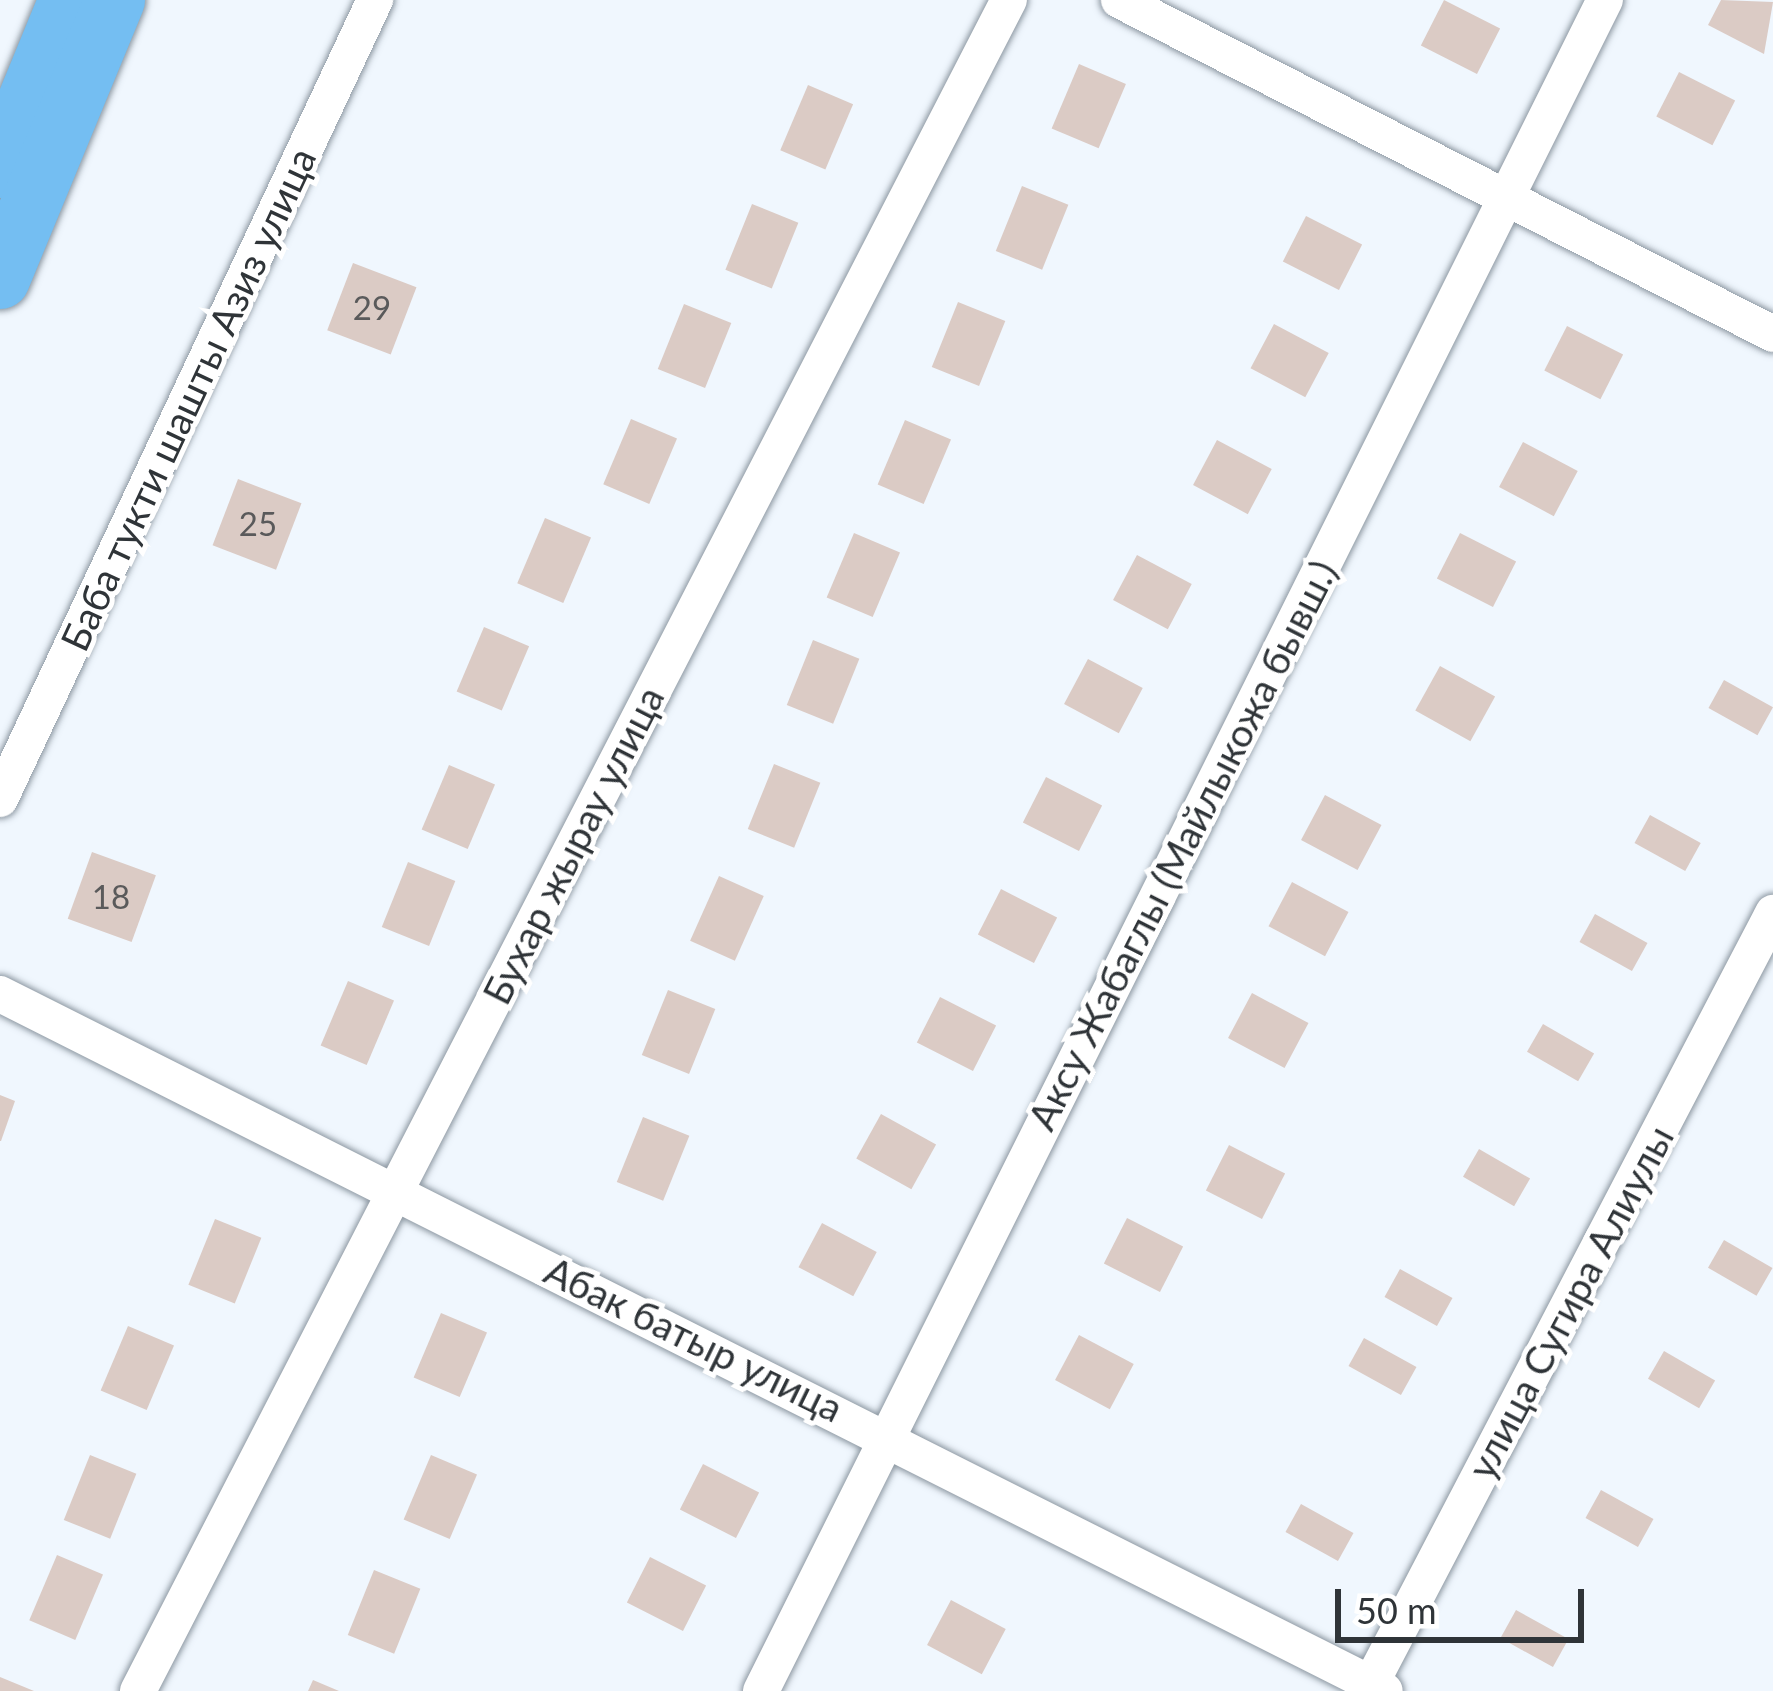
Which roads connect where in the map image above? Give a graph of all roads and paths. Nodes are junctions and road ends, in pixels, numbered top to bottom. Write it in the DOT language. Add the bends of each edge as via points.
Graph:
graph roads {
  1 [pos="69,0"];
  2 [pos="115,0"];
  3 [pos="376,0"];
  4 [pos="1010,0"];
  5 [pos="1119,0"];
  6 [pos="1605,0"];
  7 [pos="0,168"];
  8 [pos="1508,198"];
  9 [pos="0,280"];
  10 [pos="1773,334"];
  11 [pos="0,799"];
  12 [pos="1773,913"];
  13 [pos="0,994"];
  14 [pos="394,1193"];
  15 [pos="887,1433"];
  16 [pos="1374,1689"];
  17 [pos="138,1691"];
  18 [pos="761,1691"];
  1 -- 7 [label="highway"];
  2 -- 9 [label="highway"];
  3 -- 11 [label="street, Баба тукти шашты Азиз улица"];
  4 -- 14 [label="street, Бухар жырау улица"];
  5 -- 8 [label="street"];
  6 -- 8 [label="street, Аксу Жабаглы (Майлыкожа бывш.)"];
  8 -- 10 [label="street"];
  8 -- 15 [label="street, Аксу Жабаглы (Майлыкожа бывш.)"];
  12 -- 16 [label="street, улица Сугира Алиулы"];
  13 -- 14 [label="street, Абак батыр улица"];
  14 -- 15 [label="street, Абак батыр улица"];
  14 -- 17 [label="street, Бухар жырау улица"];
  15 -- 16 [label="street, Абак батыр улица"];
  15 -- 18 [label="street, Аксу Жабаглы (Майлыкожа бывш.)"];
}
